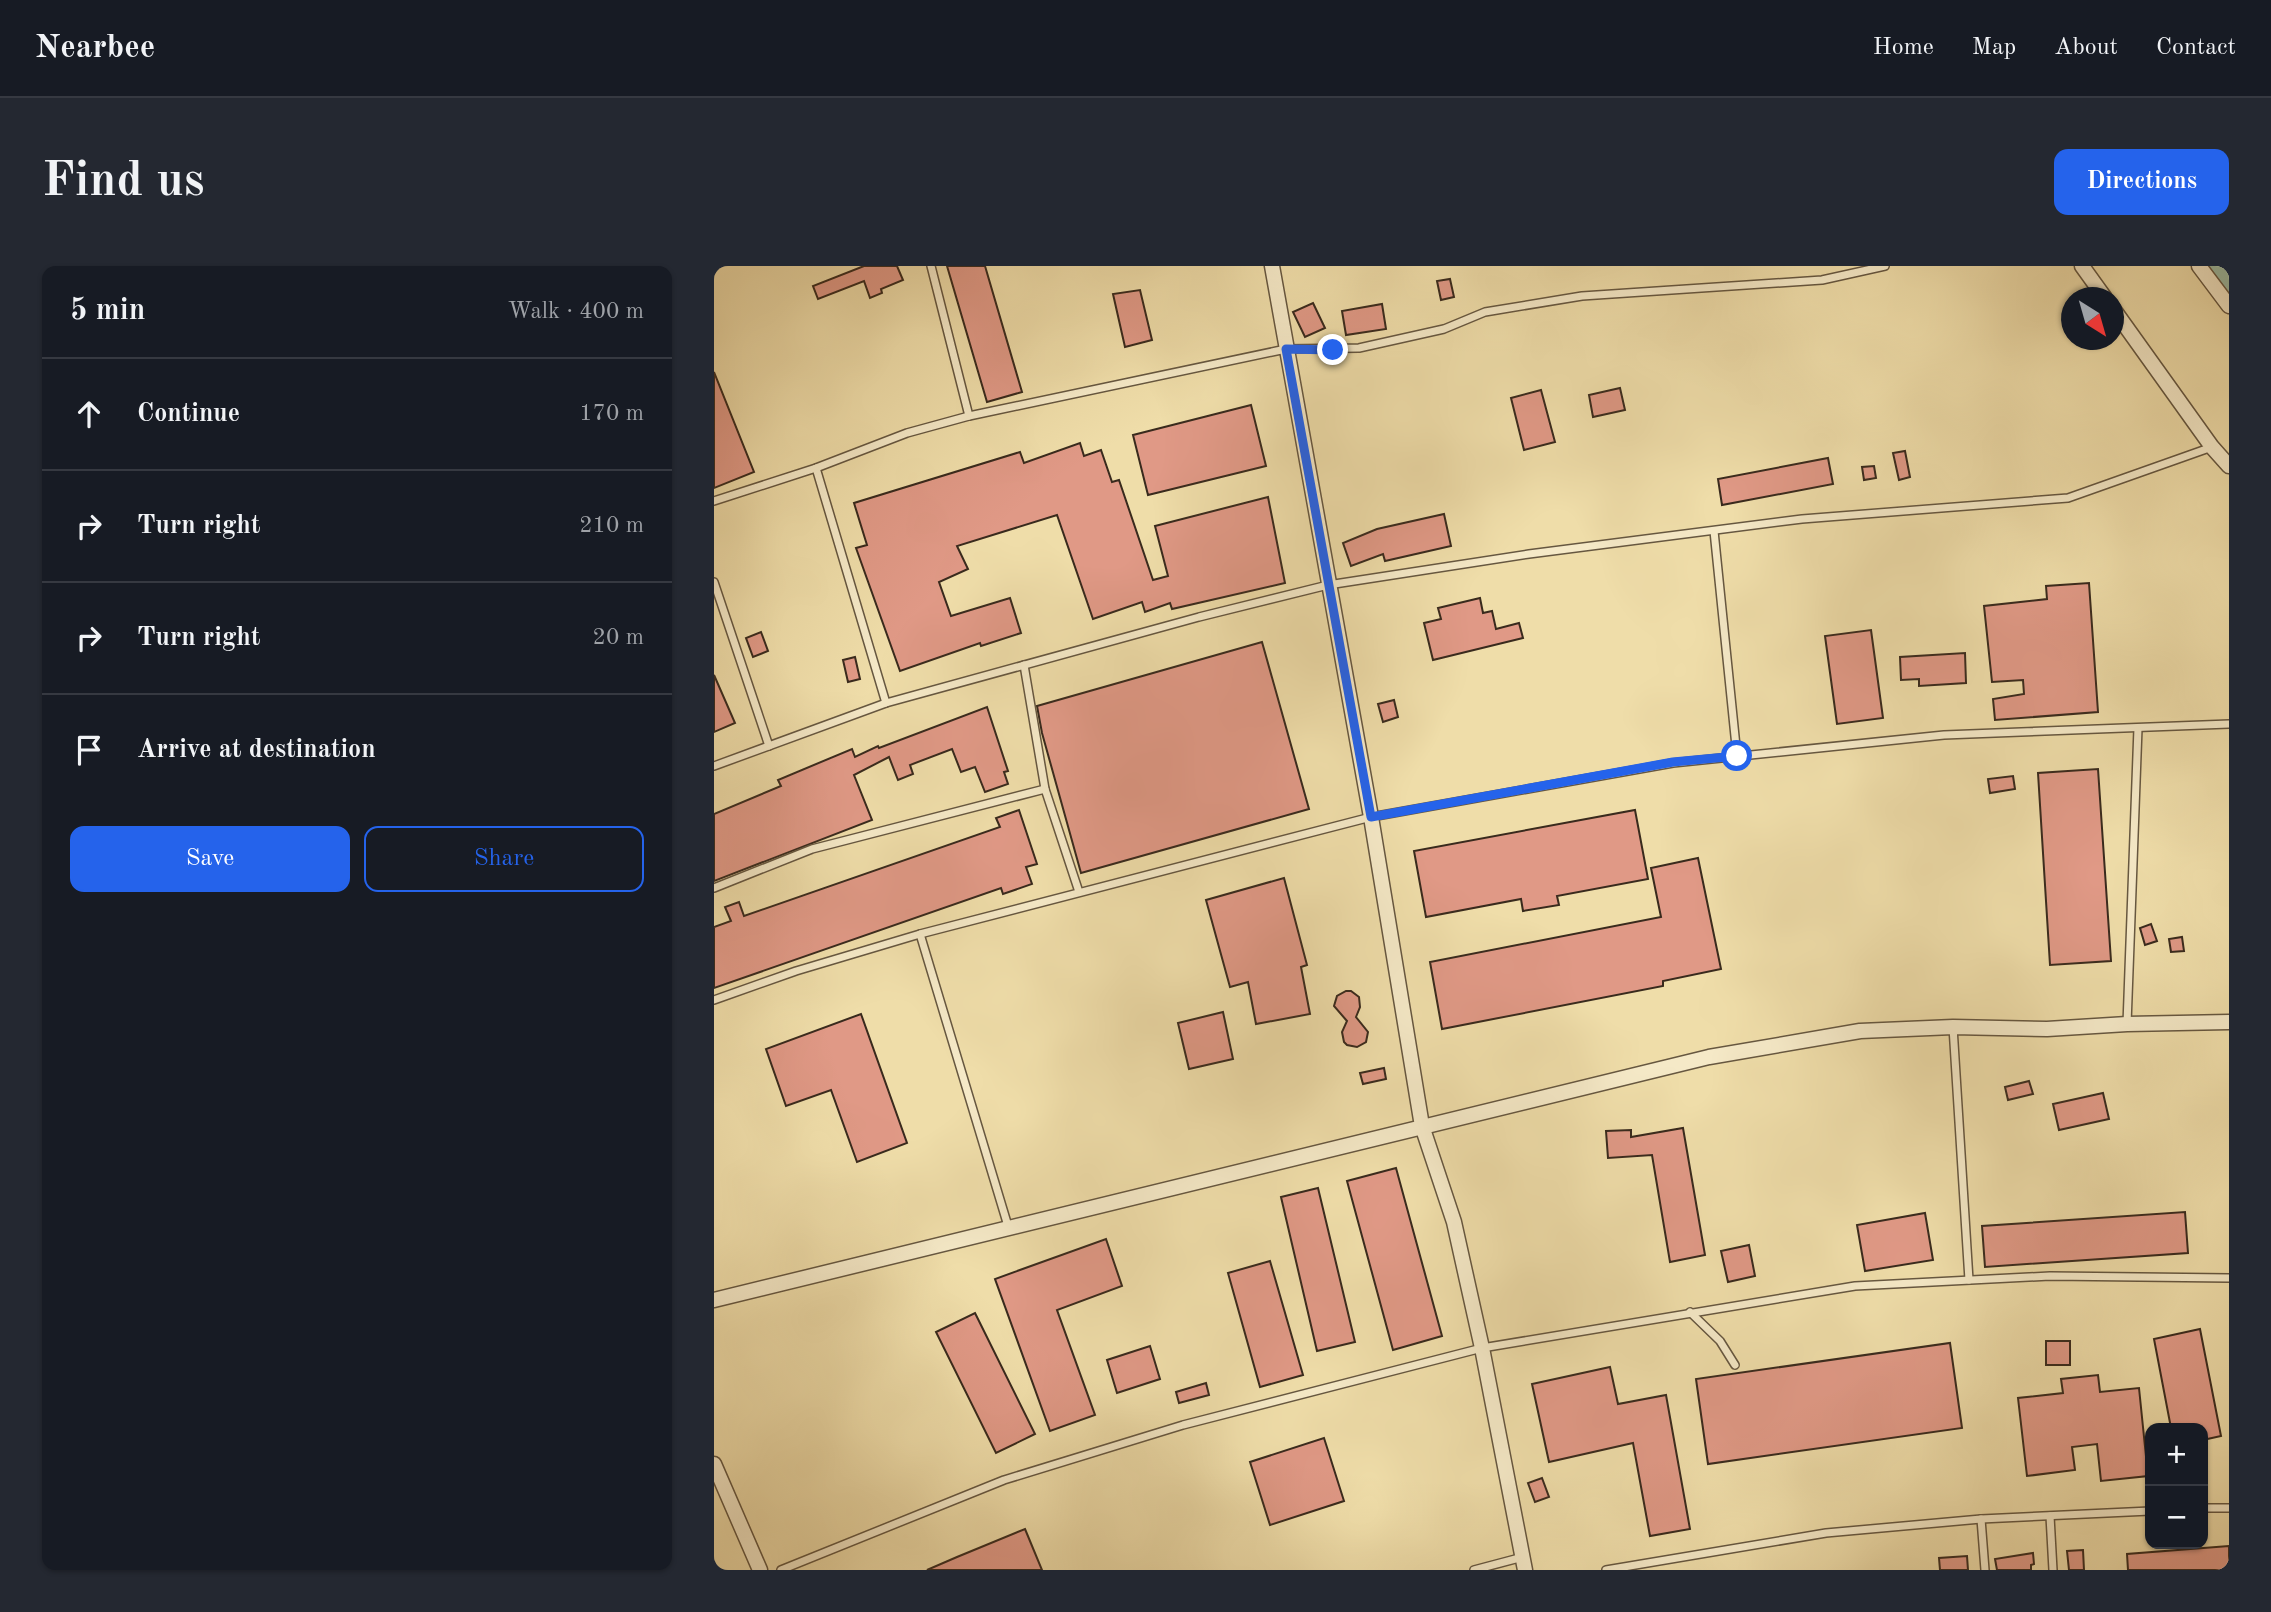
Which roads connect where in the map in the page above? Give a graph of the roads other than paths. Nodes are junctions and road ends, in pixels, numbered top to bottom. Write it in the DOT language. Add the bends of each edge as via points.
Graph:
graph roads {
  1 [pos="931,266"];
  2 [pos="1272,266"];
  3 [pos="1885,266"];
  4 [pos="2082,266"];
  5 [pos="2199,266"];
  6 [pos="2097,287"];
  7 [pos="2229,306"];
  8 [pos="2124,325"];
  9 [pos="1286,349"];
  10 [pos="969,415"];
  11 [pos="2212,447"];
  12 [pos="2229,466"];
  13 [pos="816,468"];
  14 [pos="714,501"];
  15 [pos="1714,531"];
  16 [pos="714,582"];
  17 [pos="1328,584"];
  18 [pos="1024,665"];
  19 [pos="886,703"];
  20 [pos="2229,724"];
  21 [pos="2138,728"];
  22 [pos="769,746"];
  23 [pos="1737,756"];
  24 [pos="714,766"];
  25 [pos="1045,789"];
  26 [pos="1371,817"];
  27 [pos="714,888"];
  28 [pos="1079,892"];
  29 [pos="920,934"];
  30 [pos="714,1000"];
  31 [pos="2229,1022"];
  32 [pos="2127,1024"];
  33 [pos="1953,1027"];
  34 [pos="1422,1126"];
  35 [pos="1008,1226"];
  36 [pos="2229,1278"];
  37 [pos="1969,1280"];
  38 [pos="714,1300"];
  39 [pos="1690,1312"];
  40 [pos="1482,1348"];
  41 [pos="1735,1365"];
  42 [pos="714,1464"];
  43 [pos="2208,1508"];
  44 [pos="2229,1508"];
  45 [pos="2145,1511"];
  46 [pos="2050,1516"];
  47 [pos="1981,1519"];
  48 [pos="1524,1564"];
  49 [pos="760,1570"];
  50 [pos="781,1570"];
  51 [pos="1474,1570"];
  52 [pos="1606,1570"];
  53 [pos="1985,1570"];
  54 [pos="2053,1570"];
  1 -- 10 [label="lane"];
  2 -- 9 [label="street"];
  3 -- 9 [label="lane" via="1822,280 1582,296 1485,312 1444,329 1359,348"];
  4 -- 6 [label="street"];
  5 -- 7 [label="street"];
  8 -- 11 [label="street"];
  9 -- 10 [label="lane"];
  9 -- 17 [label="street"];
  10 -- 13 [label="lane"];
  11 -- 12 [label="street"];
  11 -- 15 [label="lane" via="2068,498 1802,519"];
  13 -- 14 [label="lane"];
  13 -- 19 [label="lane"];
  15 -- 17 [label="lane"];
  15 -- 23 [label="lane"];
  16 -- 22 [label="lane"];
  17 -- 18 [label="lane"];
  17 -- 26 [label="street"];
  18 -- 19 [label="lane"];
  18 -- 25 [label="lane"];
  19 -- 22 [label="lane"];
  20 -- 21 [label="lane"];
  21 -- 23 [label="lane" via="1944,735"];
  21 -- 32 [label="lane"];
  22 -- 24 [label="lane"];
  23 -- 26 [label="lane" via="1673,762"];
  25 -- 27 [label="lane" via="812,849"];
  25 -- 28 [label="lane"];
  26 -- 28 [label="lane"];
  26 -- 34 [label="street"];
  28 -- 29 [label="lane"];
  29 -- 30 [label="lane"];
  29 -- 35 [label="lane"];
  31 -- 32 [label="street"];
  32 -- 33 [label="street" via="2047,1029"];
  33 -- 34 [label="street" via="1860,1031 1709,1057"];
  33 -- 37 [label="lane"];
  34 -- 35 [label="street"];
  34 -- 40 [label="street" via="1454,1222"];
  35 -- 38 [label="street"];
  36 -- 37 [label="lane"];
  37 -- 39 [label="lane" via="1855,1286"];
  39 -- 40 [label="lane"];
  39 -- 41 [label="lane" via="1720,1341"];
  40 -- 48 [label="street"];
  40 -- 50 [label="lane" via="1182,1425 1004,1480"];
  42 -- 49 [label="street"];
  43 -- 44 [label="lane"];
  45 -- 46 [label="lane"];
  46 -- 47 [label="lane"];
  46 -- 54 [label="lane"];
  47 -- 52 [label="lane" via="1826,1533"];
  47 -- 53 [label="lane"];
  48 -- 51 [label="lane"];
}
